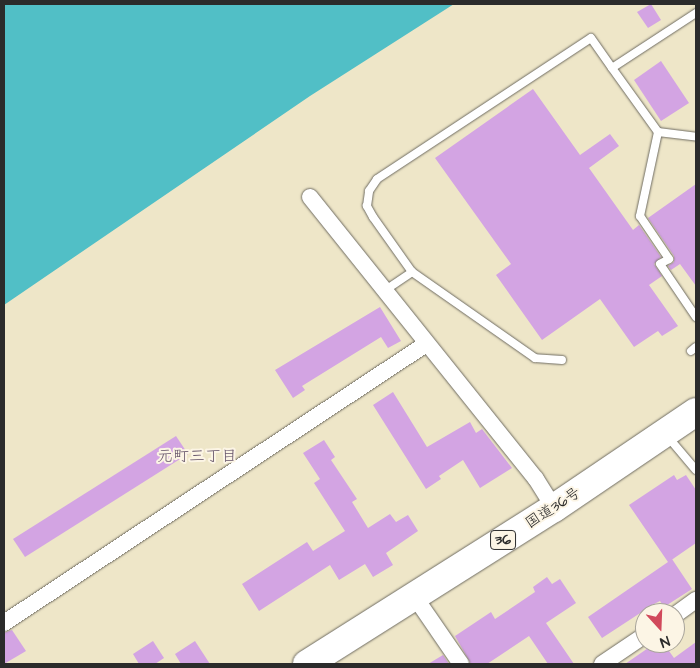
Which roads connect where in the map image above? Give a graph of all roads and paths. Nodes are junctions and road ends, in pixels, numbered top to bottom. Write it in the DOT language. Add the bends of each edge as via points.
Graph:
graph roads {
  1 [pos="696,13"];
  2 [pos="612,68"];
  3 [pos="696,128"];
  4 [pos="658,132"];
  5 [pos="686,136"];
  6 [pos="696,137"];
  7 [pos="310,198"];
  8 [pos="412,272"];
  9 [pos="384,291"];
  10 [pos="696,317"];
  11 [pos="426,344"];
  12 [pos="562,360"];
  13 [pos="696,412"];
  14 [pos="665,433"];
  15 [pos="696,470"];
  16 [pos="554,508"];
  17 [pos="415,597"];
  18 [pos="696,600"];
  19 [pos="685,608"];
  20 [pos="4,623"];
  21 [pos="635,642"];
  22 [pos="307,664"];
  23 [pos="461,664"];
  24 [pos="602,664"];
  1 -- 2 [label="lane"];
  2 -- 4 [label="lane"];
  2 -- 8 [label="lane" via="591,38 377,178 369,191 367,206"];
  3 -- 5 [label="lane"];
  4 -- 5 [label="lane"];
  4 -- 10 [label="lane" via="640,216 669,259 660,264"];
  5 -- 6 [label="lane"];
  7 -- 9 [label="street"];
  8 -- 9 [label="lane"];
  8 -- 12 [label="lane" via="535,358"];
  9 -- 11 [label="street"];
  11 -- 16 [label="street" via="536,480"];
  11 -- 20 [label="street"];
  13 -- 14 [label="highway, 国道36号 / 36"];
  14 -- 15 [label="lane"];
  14 -- 16 [label="highway, 国道36号 / 36"];
  16 -- 17 [label="highway, 国道36号 / 36"];
  17 -- 22 [label="highway, 国道36号 / 36"];
  17 -- 23 [label="street"];
  18 -- 19 [label="street"];
  21 -- 24 [label="street"];
}
